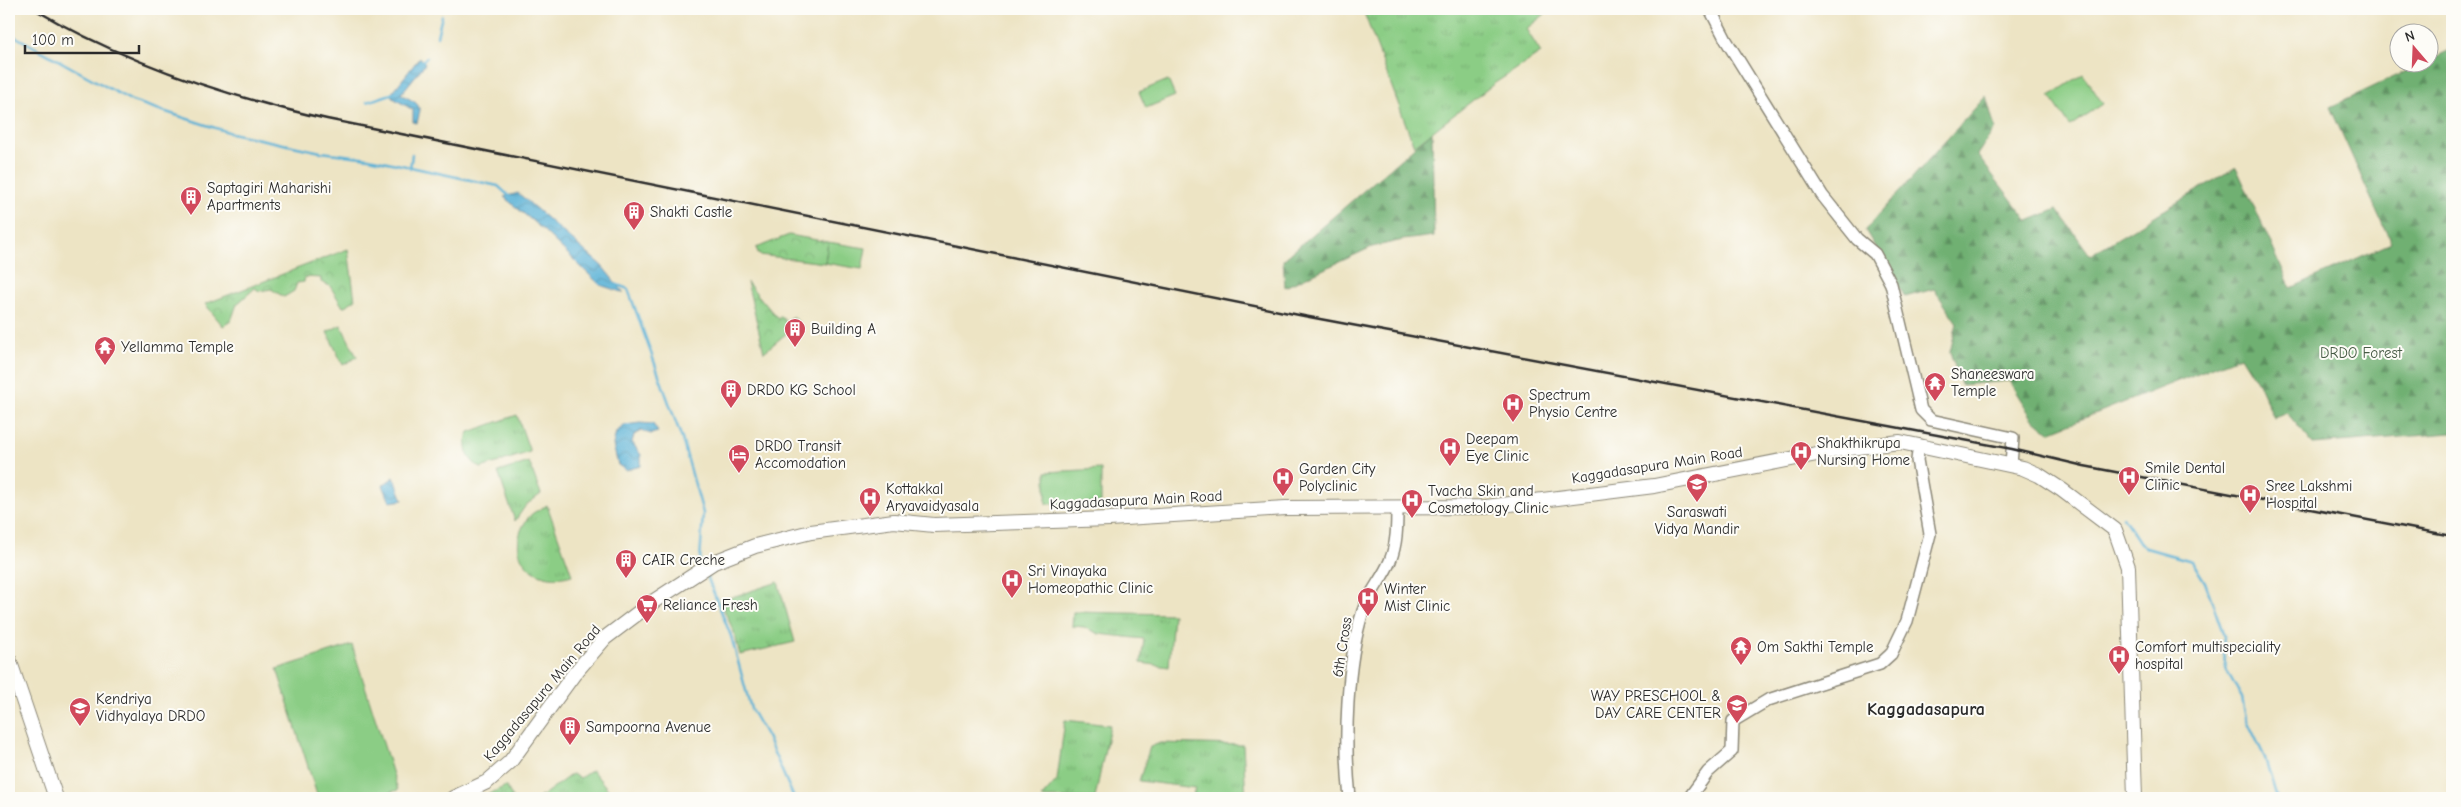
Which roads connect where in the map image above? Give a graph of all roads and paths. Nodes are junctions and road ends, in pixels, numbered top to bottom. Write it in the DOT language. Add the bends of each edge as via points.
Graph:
graph roads {
  1 [pos="1710,9"];
  2 [pos="1919,445"];
  3 [pos="2011,465"];
  4 [pos="1397,508"];
  5 [pos="9,659"];
  6 [pos="56,798"];
  7 [pos="452,798"];
  8 [pos="1350,798"];
  9 [pos="1688,798"];
  10 [pos="2135,798"];
  1 -- 3 [label="street" via="1822,195 1857,239 1875,254 1891,284 1921,410 1932,420 2013,438"];
  2 -- 3 [label="main road, Kaggadasapura Main Road"];
  2 -- 4 [label="main road, Kaggadasapura Main Road" via="1900,442 1842,449 1654,486 1496,506"];
  2 -- 9 [label="street" via="1917,460 1930,534 1907,621 1891,654 1880,664 1768,700 1733,721 1732,751 1708,772"];
  3 -- 10 [label="main road, Kaggadasapura Main Road" via="2039,475 2114,530 2128,567"];
  4 -- 7 [label="main road, Kaggadasapura Main Road" via="1286,508 934,525 894,520 811,532 755,546 714,562 681,581 605,638 574,674 510,762 487,782"];
  4 -- 8 [label="street, 6th Cross" via="1390,562 1363,611 1355,649 1348,708"];
  5 -- 6 [label="main road"];
}
